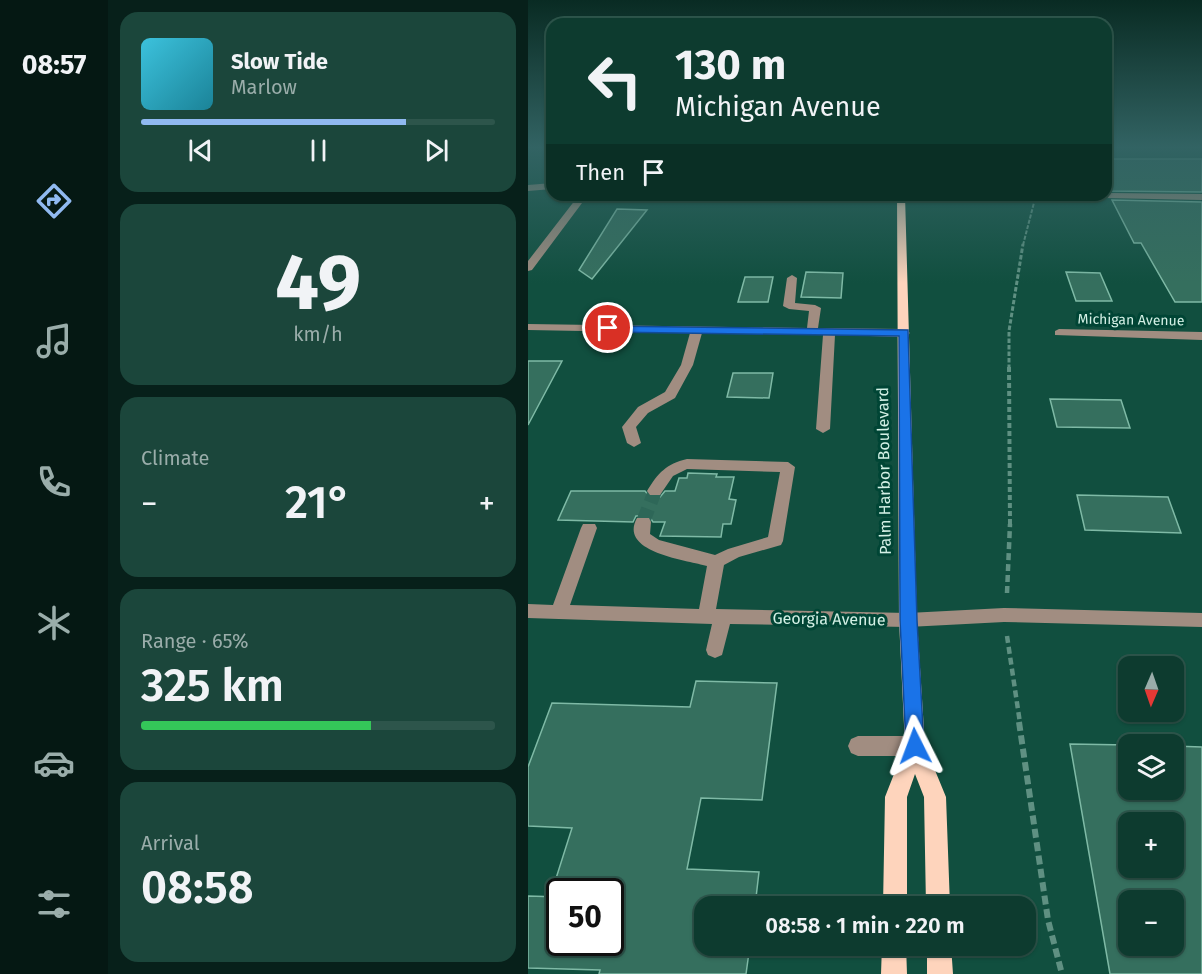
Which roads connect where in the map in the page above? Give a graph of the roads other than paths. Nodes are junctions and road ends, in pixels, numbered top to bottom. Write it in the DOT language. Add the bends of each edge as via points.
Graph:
graph roads {
  1 [pos="1112,196"];
  2 [pos="1202,197"];
  3 [pos="579,201"];
  4 [pos="901,201"];
  5 [pos="528,268"];
  6 [pos="792,278"];
  7 [pos="528,327"];
  8 [pos="697,330"];
  9 [pos="812,332"];
  10 [pos="829,332"];
  11 [pos="904,333"];
  12 [pos="1059,333"];
  13 [pos="1202,336"];
  14 [pos="823,429"];
  15 [pos="634,443"];
  16 [pos="655,491"];
  17 [pos="643,522"];
  18 [pos="589,528"];
  19 [pos="716,562"];
  20 [pos="528,611"];
  21 [pos="559,612"];
  22 [pos="714,617"];
  23 [pos="908,620"];
  24 [pos="1202,620"];
  25 [pos="715,650"];
  26 [pos="858,746"];
  27 [pos="915,746"];
  28 [pos="895,896"];
  29 [pos="938,896"];
  30 [pos="894,956"];
  31 [pos="939,956"];
  32 [pos="894,974"];
  33 [pos="940,974"];
  1 -- 2 [label="street"];
  3 -- 5 [label="street"];
  4 -- 11 [label="main road, Palm Harbor Boulevard"];
  6 -- 9 [label="street" via="789,306 815,308"];
  7 -- 8 [label="street"];
  8 -- 9 [label="street"];
  8 -- 15 [label="street" via="687,365 670,395 643,410 628,427"];
  9 -- 10 [label="street"];
  10 -- 11 [label="street"];
  10 -- 14 [label="street"];
  11 -- 23 [label="main road, Palm Harbor Boulevard"];
  12 -- 13 [label="street, Michigan Avenue"];
  16 -- 19 [label="street" via="664,474 687,464 788,467 775,541"];
  17 -- 19 [label="street" via="642,537 654,545"];
  18 -- 21 [label="street"];
  19 -- 22 [label="street"];
  20 -- 21 [label="street, Georgia Avenue"];
  21 -- 22 [label="street, Georgia Avenue"];
  22 -- 23 [label="street, Georgia Avenue"];
  22 -- 25 [label="street"];
  23 -- 24 [label="street, Georgia Avenue" via="1004,615"];
  23 -- 27 [label="main road, Palm Harbor Boulevard"];
  26 -- 27 [label="street"];
  27 -- 28 [label="main road, Palm Harbor Boulevard" via="896,797"];
  27 -- 29 [label="main road, Palm Harbor Boulevard" via="935,796"];
  30 -- 32 [label="main road"];
  31 -- 33 [label="main road"];
}
